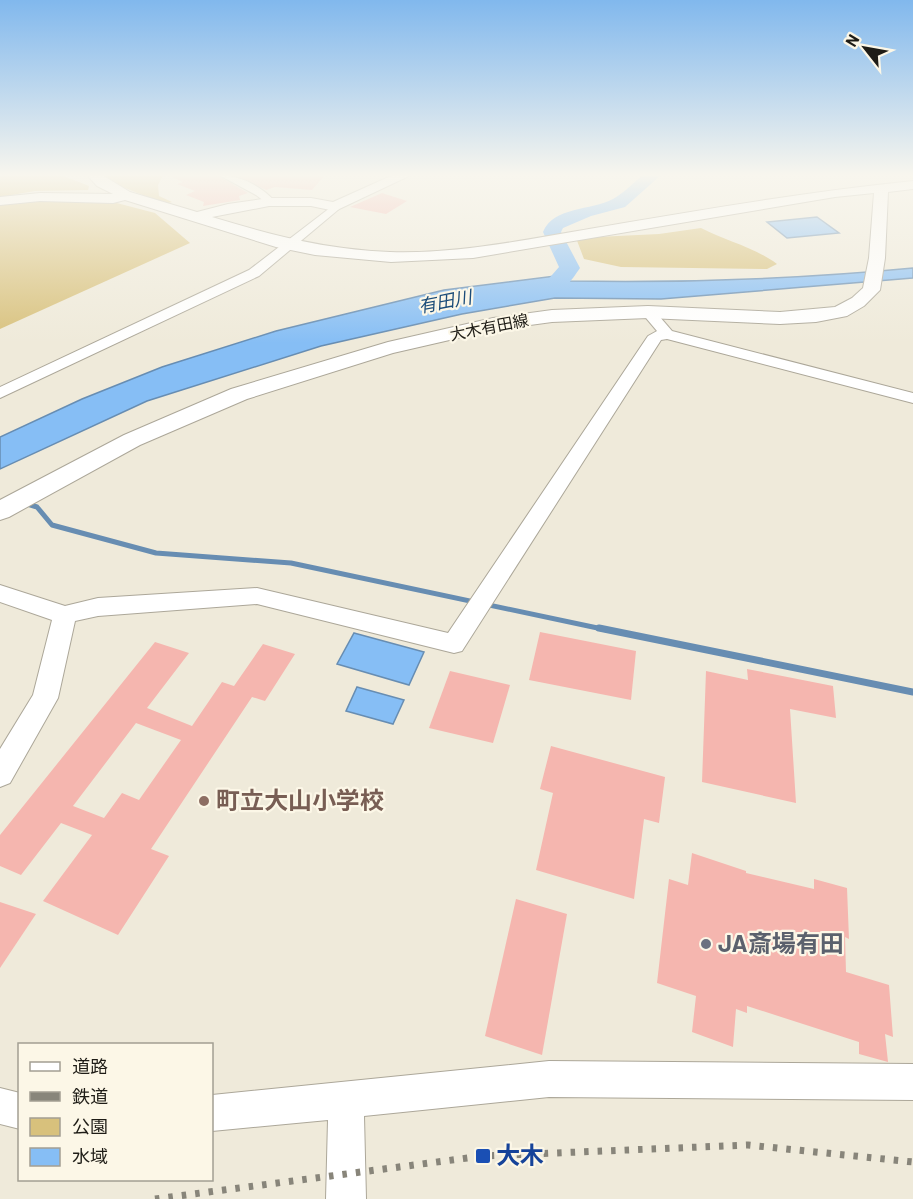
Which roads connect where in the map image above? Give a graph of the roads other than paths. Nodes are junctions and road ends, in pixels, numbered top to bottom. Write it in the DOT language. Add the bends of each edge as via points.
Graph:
graph roads {
  1 [pos="243,231"];
  2 [pos="307,231"];
  3 [pos="608,231"];
  4 [pos="878,231"];
  5 [pos="290,245"];
  6 [pos="648,312"];
  7 [pos="667,334"];
  8 [pos="0,393"];
  9 [pos="913,398"];
  10 [pos="0,511"];
  11 [pos="0,593"];
  12 [pos="65,615"];
  13 [pos="0,774"];
  14 [pos="913,1082"];
  15 [pos="346,1100"];
  16 [pos="0,1106"];
  17 [pos="18,1110"];
  18 [pos="213,1113"];
  19 [pos="346,1199"];
  1 -- 5 [label="main road"];
  2 -- 5 [label="street"];
  3 -- 5 [label="main road" via="473,253 415,257 363,256"];
  4 -- 6 [label="main road, 大木有田線" via="871,290 840,312 780,318"];
  5 -- 8 [label="street" via="254,273"];
  6 -- 7 [label="street"];
  6 -- 10 [label="main road, 大木有田線" via="552,316 493,324 388,348 298,375 239,394 132,440"];
  7 -- 9 [label="street"];
  7 -- 12 [label="street" via="656,336 454,644 257,596 98,607"];
  11 -- 12 [label="street"];
  12 -- 13 [label="street" via="45,698"];
  14 -- 15 [label="street" via="549,1079"];
  15 -- 18 [label="street"];
  15 -- 19 [label="street"];
  16 -- 17 [label="street"];
}
